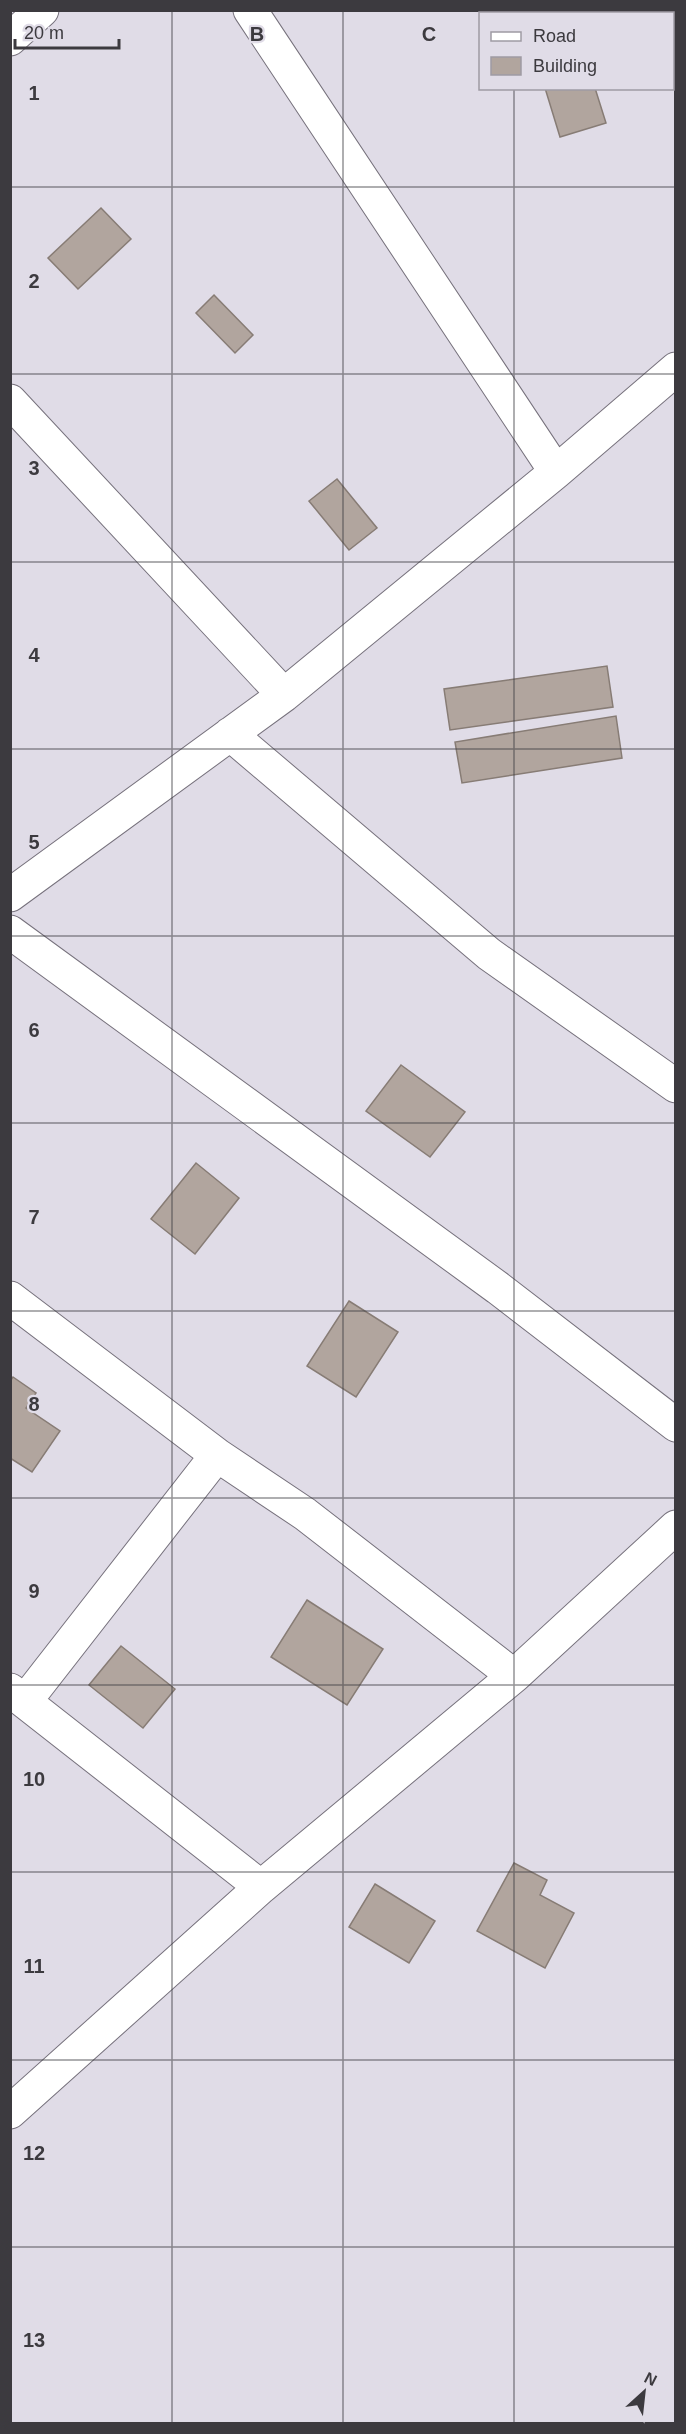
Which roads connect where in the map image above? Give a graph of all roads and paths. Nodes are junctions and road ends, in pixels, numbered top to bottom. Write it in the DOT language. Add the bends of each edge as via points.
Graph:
graph roads {
  1 [pos="42,10"];
  2 [pos="250,10"];
  3 [pos="10,39"];
  4 [pos="675,369"];
  5 [pos="10,401"];
  6 [pos="556,472"];
  7 [pos="284,695"];
  8 [pos="230,734"];
  9 [pos="10,895"];
  10 [pos="10,932"];
  11 [pos="675,1086"];
  12 [pos="10,1298"];
  13 [pos="675,1425"];
  14 [pos="217,1455"];
  15 [pos="675,1527"];
  16 [pos="514,1676"];
  17 [pos="18,1695"];
  18 [pos="261,1887"];
  19 [pos="10,2112"];
  1 -- 3 [label="street"];
  2 -- 6 [label="street"];
  4 -- 6 [label="street"];
  5 -- 7 [label="street"];
  6 -- 7 [label="street"];
  7 -- 8 [label="street"];
  8 -- 9 [label="street"];
  8 -- 11 [label="street" via="489,954"];
  10 -- 13 [label="street" via="498,1288"];
  12 -- 14 [label="street"];
  14 -- 16 [label="street" via="305,1514"];
  14 -- 17 [label="street"];
  15 -- 16 [label="street"];
  16 -- 18 [label="street"];
  17 -- 18 [label="street"];
  18 -- 19 [label="street"];
}
